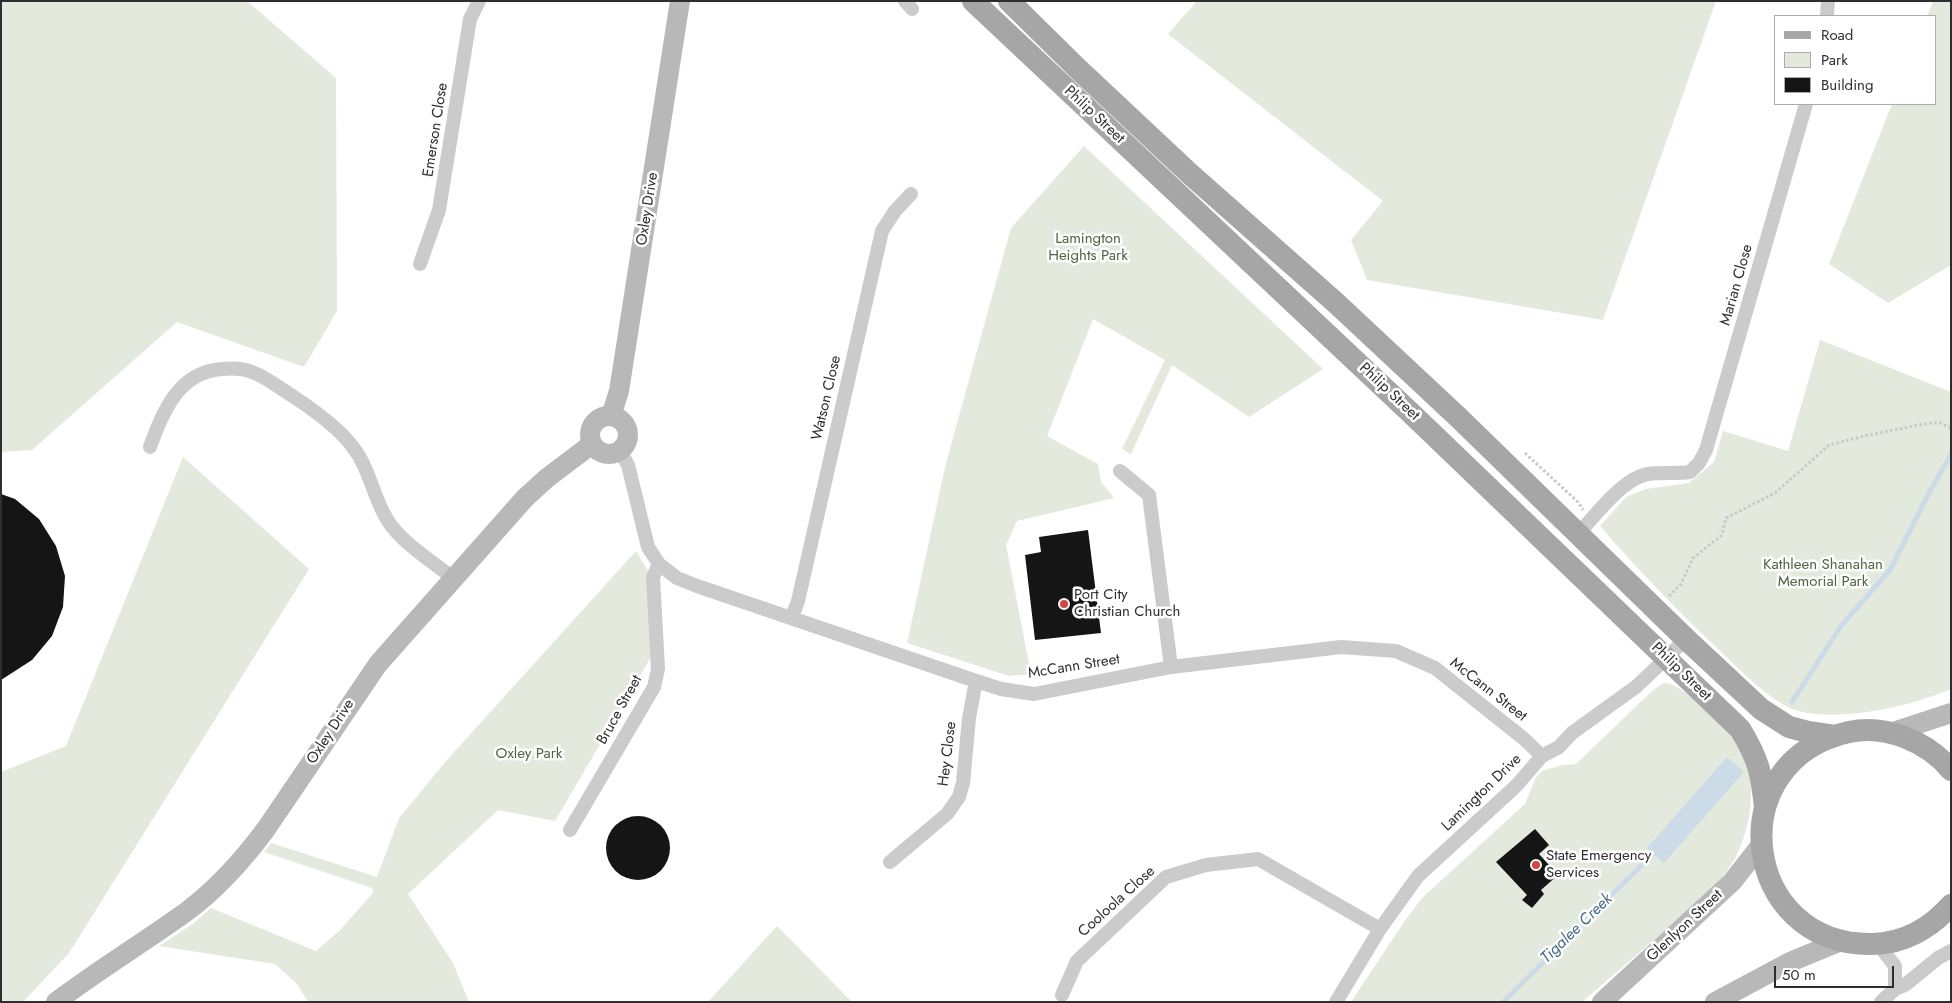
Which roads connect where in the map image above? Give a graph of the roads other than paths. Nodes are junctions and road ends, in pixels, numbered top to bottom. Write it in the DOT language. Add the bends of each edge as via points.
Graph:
graph roads {
  1 [pos="478,1"];
  2 [pos="680,1"];
  3 [pos="973,1"];
  4 [pos="1009,1"];
  5 [pos="1828,1"];
  6 [pos="1827,15"];
  7 [pos="1806,105"];
  8 [pos="911,194"];
  9 [pos="420,264"];
  10 [pos="611,416"];
  11 [pos="592,444"];
  12 [pos="150,447"];
  13 [pos="620,450"];
  14 [pos="1120,471"];
  15 [pos="1578,534"];
  16 [pos="659,564"];
  17 [pos="454,579"];
  18 [pos="792,617"];
  19 [pos="1686,639"];
  20 [pos="1667,659"];
  21 [pos="1171,667"];
  22 [pos="976,681"];
  23 [pos="1951,713"];
  24 [pos="1890,733"];
  25 [pos="1835,736"];
  26 [pos="1542,756"];
  27 [pos="1951,770"];
  28 [pos="1765,807"];
  29 [pos="570,830"];
  30 [pos="1761,844"];
  31 [pos="890,862"];
  32 [pos="1951,905"];
  33 [pos="1380,929"];
  34 [pos="1924,929"];
  35 [pos="1951,932"];
  36 [pos="1841,941"];
  37 [pos="1878,944"];
  38 [pos="1951,951"];
  39 [pos="1895,989"];
  40 [pos="1062,995"];
  41 [pos="56,1002"];
  42 [pos="1336,1002"];
  43 [pos="1602,1002"];
  44 [pos="1715,1002"];
  45 [pos="1881,1002"];
  1 -- 9 [label="street, Emerson Close" via="470,19 439,210"];
  2 -- 10 [label="street, Oxley Drive" via="619,391"];
  3 -- 20 [label="main road, Philip Street"];
  4 -- 15 [label="main road, Philip Street" via="1189,173 1452,411"];
  5 -- 6 [label="street"];
  7 -- 15 [label="street, Marian Close" via="1706,450 1690,472 1646,474 1633,480"];
  8 -- 18 [label="street, Watson Close" via="882,232"];
  10 -- 11 [label="street" via="598,419 593,424"];
  10 -- 13 [label="street" via="623,421 628,433 628,440"];
  11 -- 13 [label="street" via="605,454"];
  11 -- 17 [label="street, Oxley Drive" via="525,498"];
  12 -- 17 [label="street" via="162,415 183,384 215,369 250,371 316,412 352,445 388,521 403,538"];
  13 -- 16 [label="street, McCann Street" via="628,465 648,547"];
  14 -- 21 [label="street" via="1149,495"];
  15 -- 19 [label="main road, Philip Street"];
  16 -- 18 [label="street, McCann Street" via="677,578 697,586"];
  16 -- 29 [label="street, Bruce Street" via="653,577 658,669 654,687"];
  17 -- 41 [label="street, Oxley Drive" via="378,664 266,829 229,873 186,912"];
  18 -- 22 [label="street, McCann Street"];
  19 -- 20 [label="street, Lamington Drive"];
  19 -- 25 [label="main road, Philip Street" via="1773,718 1789,727"];
  20 -- 26 [label="street, Lamington Drive" via="1637,686 1572,733 1559,747"];
  20 -- 28 [label="main road, Philip Street" via="1740,729 1761,772"];
  21 -- 22 [label="street, McCann Street" via="1034,694"];
  21 -- 26 [label="street, McCann Street" via="1341,648 1396,651 1435,668"];
  22 -- 31 [label="street, Hey Close" via="959,796 947,814"];
  23 -- 24 [label="street"];
  24 -- 25 [label="main road" via="1853,732"];
  24 -- 27 [label="main road" via="1923,746"];
  25 -- 28 [label="main road" via="1804,751 1791,763 1771,791"];
  26 -- 33 [label="street, Lamington Drive" via="1516,786 1418,876"];
  28 -- 30 [label="main road"];
  30 -- 36 [label="main road" via="1769,877 1785,906 1811,928"];
  30 -- 43 [label="street, Glenlyon Street" via="1732,882"];
  32 -- 34 [label="main road"];
  33 -- 40 [label="street, Cooloola Close" via="1258,859 1206,865 1166,877 1077,961"];
  33 -- 42 [label="street, Lamington Drive"];
  34 -- 35 [label="main road"];
  34 -- 37 [label="main road" via="1894,942"];
  36 -- 37 [label="main road"];
  36 -- 44 [label="street" via="1790,962"];
  37 -- 39 [label="street" via="1895,966"];
  38 -- 39 [label="street"];
  39 -- 45 [label="street"];
}
